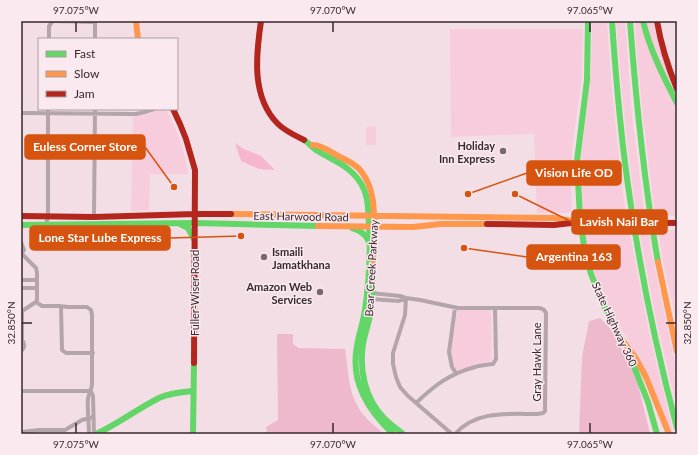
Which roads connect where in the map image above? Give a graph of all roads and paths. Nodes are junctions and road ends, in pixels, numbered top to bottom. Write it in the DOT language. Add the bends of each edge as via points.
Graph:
graph roads {
  1 [pos="54,21"];
  2 [pos="95,21"];
  3 [pos="136,21"];
  4 [pos="262,21"];
  5 [pos="588,21"];
  6 [pos="612,21"];
  7 [pos="630,21"];
  8 [pos="643,21"];
  9 [pos="657,21"];
  10 [pos="49,38"];
  11 [pos="95,38"];
  12 [pos="138,38"];
  13 [pos="677,89"];
  14 [pos="677,103"];
  15 [pos="151,110"];
  16 [pos="173,110"];
  17 [pos="48,111"];
  18 [pos="95,111"];
  19 [pos="23,113"];
  20 [pos="311,144"];
  21 [pos="195,203"];
  22 [pos="373,204"];
  23 [pos="195,214"];
  24 [pos="214,215"];
  25 [pos="254,215"];
  26 [pos="21,216"];
  27 [pos="48,216"];
  28 [pos="94,216"];
  29 [pos="371,217"];
  30 [pos="394,217"];
  31 [pos="481,217"];
  32 [pos="580,222"];
  33 [pos="179,223"];
  34 [pos="195,223"];
  35 [pos="676,223"];
  36 [pos="253,224"];
  37 [pos="482,224"];
  38 [pos="21,225"];
  39 [pos="46,225"];
  40 [pos="337,226"];
  41 [pos="371,226"];
  42 [pos="195,240"];
  43 [pos="21,242"];
  44 [pos="369,243"];
  45 [pos="21,254"];
  46 [pos="21,279"];
  47 [pos="37,280"];
  48 [pos="37,288"];
  49 [pos="21,289"];
  50 [pos="370,296"];
  51 [pos="406,298"];
  52 [pos="36,302"];
  53 [pos="61,307"];
  54 [pos="455,308"];
  55 [pos="495,308"];
  56 [pos="22,311"];
  57 [pos="623,341"];
  58 [pos="21,351"];
  59 [pos="677,352"];
  60 [pos="93,353"];
  61 [pos="456,373"];
  62 [pos="21,391"];
  63 [pos="91,391"];
  64 [pos="193,391"];
  65 [pos="416,403"];
  66 [pos="93,417"];
  67 [pos="88,418"];
  68 [pos="677,428"];
  69 [pos="21,432"];
  70 [pos="90,434"];
  71 [pos="95,434"];
  72 [pos="193,434"];
  73 [pos="394,434"];
  74 [pos="403,434"];
  75 [pos="454,434"];
  76 [pos="657,434"];
  77 [pos="669,434"];
  1 -- 2 [label="street"];
  1 -- 10 [label="street" via="50,26"];
  2 -- 11 [label="street"];
  3 -- 12 [label="main road"];
  4 -- 20 [label="main road, Bear Creek Parkway" via="256,67 263,102 271,115 287,131"];
  5 -- 32 [label="main road, State Highway 360" via="587,80 577,161"];
  6 -- 68 [label="main road" via="621,128 641,269"];
  7 -- 59 [label="main road" via="647,192"];
  8 -- 14 [label="main road" via="654,58"];
  9 -- 13 [label="main road" via="662,49"];
  15 -- 18 [label="street" via="136,114"];
  16 -- 21 [label="main road, Fuller-Wiser Road" via="192,156 195,170"];
  17 -- 18 [label="street"];
  17 -- 19 [label="street"];
  17 -- 27 [label="street"];
  18 -- 28 [label="street"];
  20 -- 22 [label="main road, Bear Creek Parkway" via="361,171 372,193"];
  20 -- 29 [label="main road, Bear Creek Parkway" via="350,170 360,181 366,193"];
  21 -- 23 [label="main road, Fuller-Wiser Road"];
  21 -- 24 [label="main road" via="199,209"];
  22 -- 29 [label="main road, Bear Creek Parkway"];
  22 -- 30 [label="main road" via="379,211"];
  23 -- 24 [label="main road, East Harwood Road"];
  23 -- 28 [label="main road, East Harwood Road"];
  23 -- 34 [label="main road, Fuller-Wiser Road"];
  24 -- 25 [label="main road, East Harwood Road"];
  25 -- 29 [label="main road, East Harwood Road"];
  25 -- 36 [label="main road"];
  26 -- 27 [label="main road, East Harwood Road"];
  27 -- 28 [label="main road, East Harwood Road"];
  27 -- 39 [label="street"];
  29 -- 30 [label="main road, East Harwood Road"];
  29 -- 41 [label="main road, Bear Creek Parkway"];
  30 -- 31 [label="main road, East Harwood Road"];
  31 -- 32 [label="main road, East Harwood Road" via="554,218"];
  31 -- 37 [label="main road"];
  32 -- 35 [label="main road, East Harwood Road"];
  32 -- 37 [label="main road, East Harwood Road" via="554,225"];
  32 -- 57 [label="main road, State Highway 360" via="591,274 603,304"];
  33 -- 34 [label="main road, East Harwood Road"];
  33 -- 39 [label="main road, East Harwood Road"];
  33 -- 42 [label="main road" via="188,228"];
  34 -- 36 [label="main road, East Harwood Road"];
  34 -- 42 [label="main road, Fuller-Wiser Road"];
  36 -- 40 [label="main road, East Harwood Road"];
  37 -- 41 [label="main road, East Harwood Road"];
  38 -- 39 [label="main road, East Harwood Road"];
  40 -- 41 [label="main road, East Harwood Road"];
  40 -- 44 [label="main road" via="360,230"];
  41 -- 44 [label="main road, Bear Creek Parkway"];
  41 -- 50 [label="main road, Bear Creek Parkway"];
  42 -- 64 [label="main road, Fuller-Wiser Road"];
  43 -- 45 [label="street" via="24,250"];
  44 -- 50 [label="main road, Bear Creek Parkway"];
  45 -- 47 [label="street" via="36,268"];
  46 -- 47 [label="street"];
  47 -- 48 [label="street"];
  48 -- 49 [label="street"];
  48 -- 52 [label="street"];
  50 -- 51 [label="street"];
  50 -- 73 [label="main road, Bear Creek Parkway" via="356,349 355,366 361,394 377,418"];
  50 -- 74 [label="main road, Bear Creek Parkway" via="371,312 361,359 365,387 383,417"];
  51 -- 54 [label="street"];
  51 -- 65 [label="street" via="405,315 393,354 393,364 400,387"];
  52 -- 53 [label="street" via="42,306"];
  52 -- 56 [label="street"];
  53 -- 60 [label="street" via="87,307 91,310"];
  53 -- 60 [label="street" via="62,350 66,353"];
  54 -- 55 [label="street"];
  54 -- 61 [label="street" via="449,352"];
  55 -- 61 [label="street" via="495,362"];
  55 -- 75 [label="street, Gray Hawk Lane" via="545,310 545,411 537,414 489,415 474,420"];
  56 -- 58 [label="street" via="24,346"];
  57 -- 76 [label="main road, State Highway 360" via="642,385"];
  57 -- 77 [label="main road" via="644,373"];
  60 -- 63 [label="street"];
  61 -- 65 [label="street" via="439,383"];
  62 -- 63 [label="street"];
  63 -- 66 [label="street"];
  63 -- 67 [label="street" via="88,396"];
  64 -- 71 [label="main road" via="176,392 160,398"];
  64 -- 72 [label="main road, Fuller-Wiser Road"];
  65 -- 75 [label="street"];
  66 -- 67 [label="street"];
  66 -- 71 [label="street"];
  67 -- 69 [label="street" via="65,430"];
  67 -- 70 [label="street"];
}
